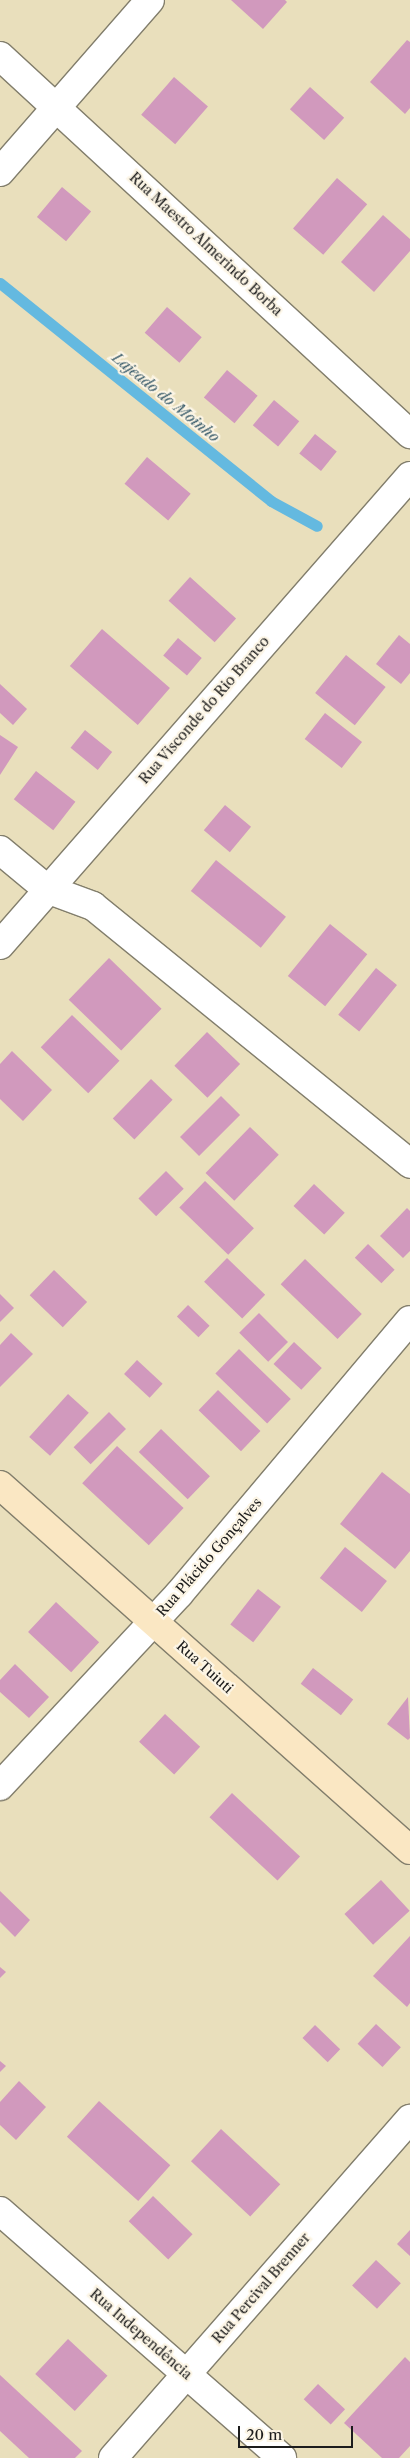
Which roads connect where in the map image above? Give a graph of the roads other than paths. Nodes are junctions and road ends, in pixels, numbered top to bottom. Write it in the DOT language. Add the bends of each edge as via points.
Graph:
graph roads {
  1 [pos="150,0"];
  2 [pos="0,56"];
  3 [pos="58,106"];
  4 [pos="0,172"];
  5 [pos="410,434"];
  6 [pos="410,476"];
  7 [pos="0,850"];
  8 [pos="47,888"];
  9 [pos="0,945"];
  10 [pos="410,1164"];
  11 [pos="410,1320"];
  12 [pos="0,1486"];
  13 [pos="154,1621"];
  14 [pos="0,1786"];
  15 [pos="410,1850"];
  16 [pos="410,2119"];
  17 [pos="0,2211"];
  18 [pos="186,2374"];
  19 [pos="113,2458"];
  20 [pos="282,2458"];
  1 -- 3 [label="street"];
  2 -- 3 [label="street, Rua Maestro Almerindo Borba"];
  3 -- 4 [label="street"];
  3 -- 5 [label="street, Rua Maestro Almerindo Borba"];
  6 -- 8 [label="street, Rua Visconde do Rio Branco"];
  7 -- 8 [label="street"];
  8 -- 9 [label="street, Rua Visconde do Rio Branco"];
  8 -- 10 [label="street" via="93,906"];
  11 -- 13 [label="street, Rua Plácido Gonçalves"];
  12 -- 13 [label="main road, Rua Tuiuti"];
  13 -- 14 [label="street, Rua Plácido Gonçalves"];
  13 -- 15 [label="main road, Rua Tuiuti"];
  16 -- 18 [label="street, Rua Percival Brenner"];
  17 -- 18 [label="street, Rua Independência"];
  18 -- 19 [label="street, Rua Percival Brenner"];
  18 -- 20 [label="street, Rua Independência"];
}
